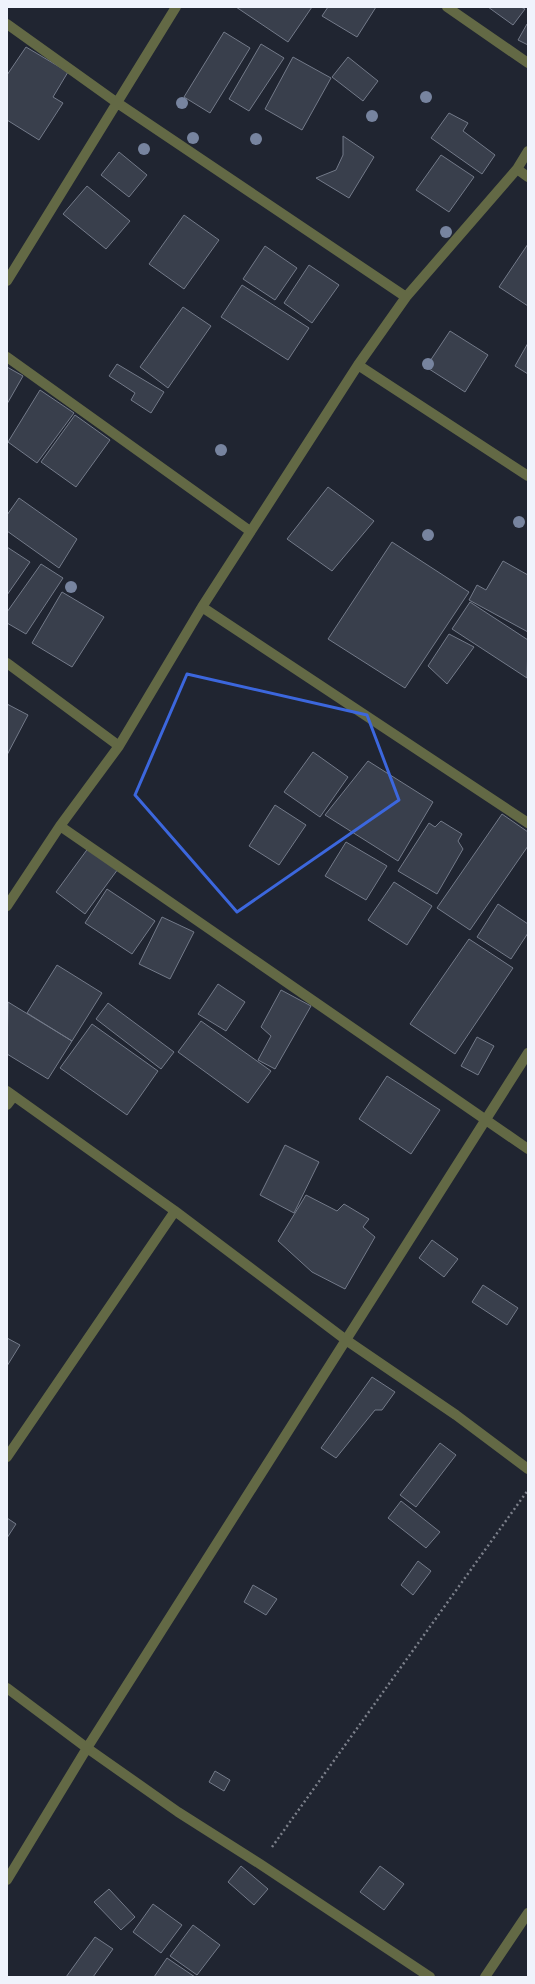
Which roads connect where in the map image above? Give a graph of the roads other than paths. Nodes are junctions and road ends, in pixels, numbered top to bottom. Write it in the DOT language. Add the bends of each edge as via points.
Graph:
graph roads {
  1 [pos="176,7"];
  2 [pos="447,7"];
  3 [pos="7,24"];
  4 [pos="528,63"];
  5 [pos="116,102"];
  6 [pos="528,151"];
  7 [pos="517,169"];
  8 [pos="528,177"];
  9 [pos="7,281"];
  10 [pos="406,298"];
  11 [pos="7,357"];
  12 [pos="358,365"];
  13 [pos="528,476"];
  14 [pos="250,532"];
  15 [pos="202,606"];
  16 [pos="7,663"];
  17 [pos="119,746"];
  18 [pos="528,823"];
  19 [pos="60,826"];
  20 [pos="7,906"];
  21 [pos="528,1053"];
  22 [pos="11,1093"];
  23 [pos="7,1105"];
  24 [pos="485,1119"];
  25 [pos="528,1149"];
  26 [pos="175,1211"];
  27 [pos="346,1340"];
  28 [pos="7,1457"];
  29 [pos="528,1469"];
  30 [pos="7,1688"];
  31 [pos="87,1748"];
  32 [pos="7,1880"];
  33 [pos="528,1913"];
  34 [pos="430,1977"];
  35 [pos="485,1977"];
  1 -- 5 [label="street"];
  2 -- 4 [label="street"];
  3 -- 5 [label="street"];
  5 -- 9 [label="street"];
  5 -- 10 [label="street"];
  6 -- 7 [label="street"];
  7 -- 8 [label="street"];
  7 -- 10 [label="street"];
  10 -- 12 [label="street"];
  11 -- 14 [label="street"];
  12 -- 13 [label="street"];
  12 -- 14 [label="street"];
  14 -- 15 [label="street"];
  15 -- 17 [label="street"];
  15 -- 18 [label="street"];
  16 -- 17 [label="street"];
  17 -- 19 [label="street"];
  19 -- 20 [label="street"];
  19 -- 24 [label="street"];
  21 -- 24 [label="street"];
  22 -- 23 [label="street"];
  22 -- 26 [label="street"];
  24 -- 25 [label="street"];
  24 -- 27 [label="street"];
  26 -- 27 [label="street"];
  26 -- 28 [label="street"];
  27 -- 29 [label="street" via="456,1415"];
  27 -- 31 [label="street"];
  30 -- 31 [label="street"];
  31 -- 32 [label="street"];
  31 -- 34 [label="street" via="178,1812"];
  33 -- 35 [label="street"];
}
